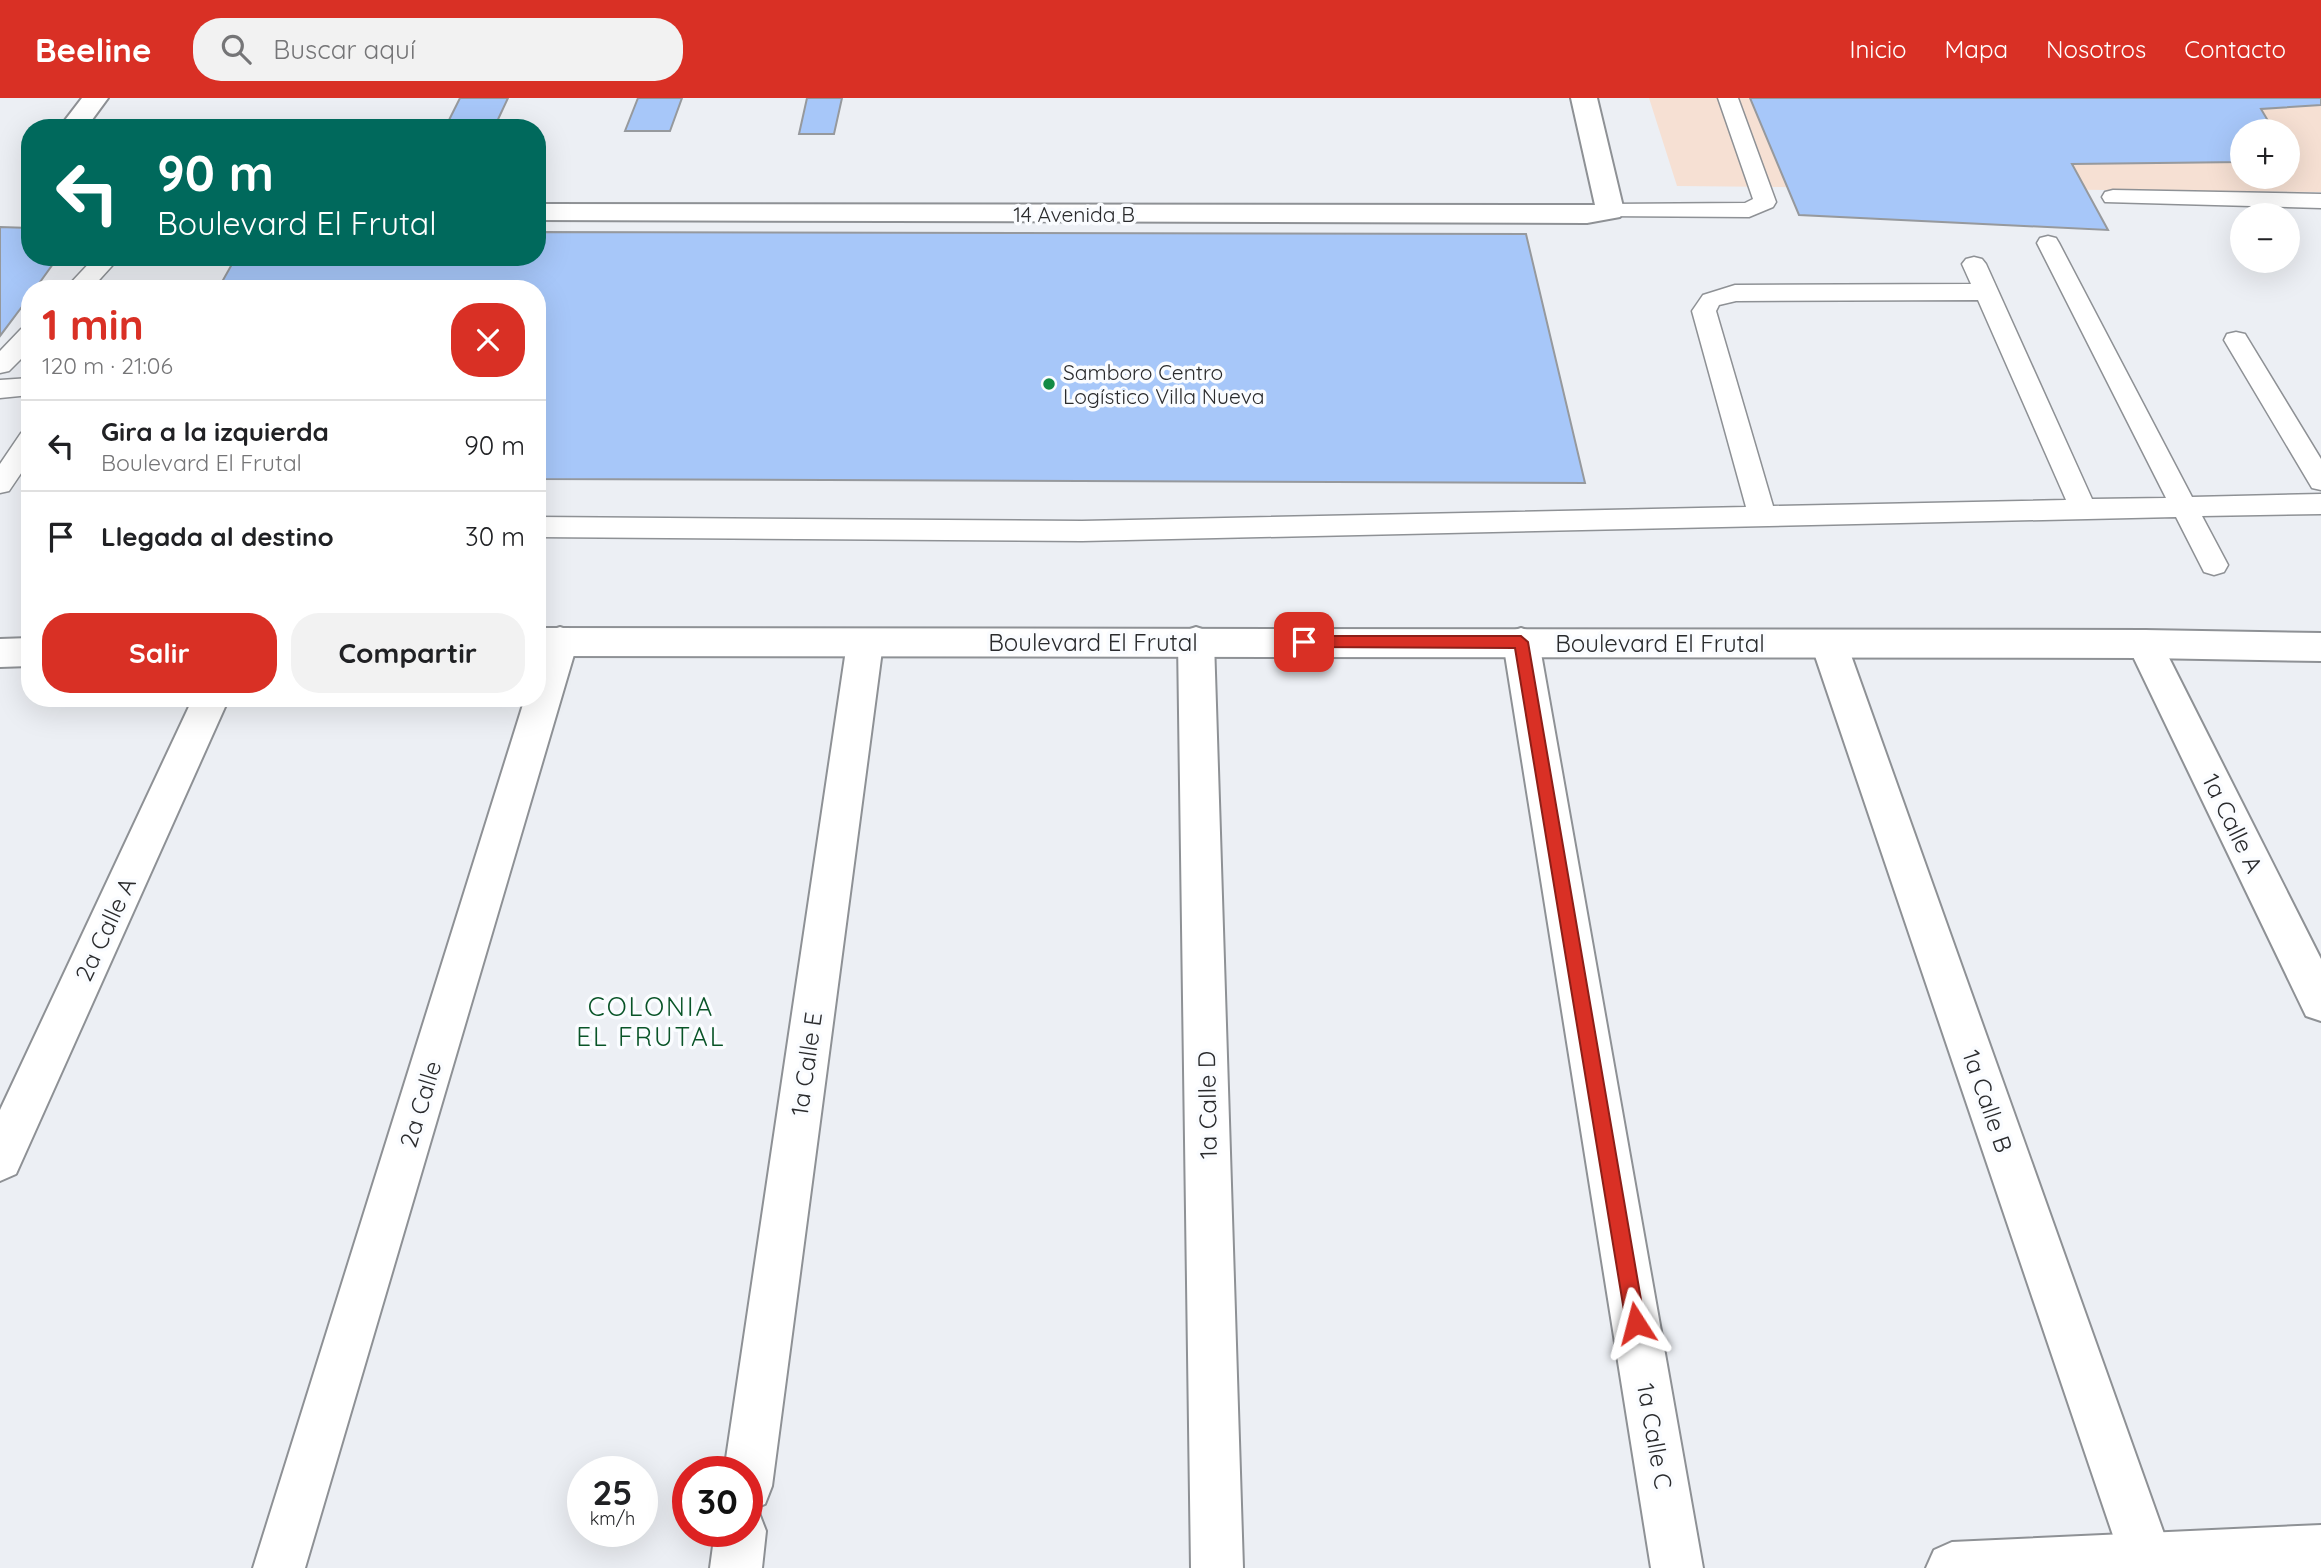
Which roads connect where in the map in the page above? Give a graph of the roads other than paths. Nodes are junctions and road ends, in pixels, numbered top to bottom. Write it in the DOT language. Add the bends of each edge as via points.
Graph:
graph roads {
  1 [pos="95,98"];
  2 [pos="1584,98"];
  3 [pos="1728,98"];
  4 [pos="79,119"];
  5 [pos="2113,197"];
  6 [pos="2321,201"];
  7 [pos="1610,211"];
  8 [pos="546,212"];
  9 [pos="2048,243"];
  10 [pos="1974,264"];
  11 [pos="100,266"];
  12 [pos="86,280"];
  13 [pos="1986,292"];
  14 [pos="2236,340"];
  15 [pos="21,344"];
  16 [pos="0,365"];
  17 [pos="21,387"];
  18 [pos="0,389"];
  19 [pos="21,452"];
  20 [pos="2321,481"];
  21 [pos="0,484"];
  22 [pos="2321,504"];
  23 [pos="2183,506"];
  24 [pos="2083,509"];
  25 [pos="1762,515"];
  26 [pos="546,527"];
  27 [pos="2214,565"];
  28 [pos="549,641"];
  29 [pos="1196,641"];
  30 [pos="1521,642"];
  31 [pos="865,643"];
  32 [pos="2146,643"];
  33 [pos="1829,644"];
  34 [pos="2321,647"];
  35 [pos="21,652"];
  36 [pos="0,653"];
  37 [pos="207,707"];
  38 [pos="530,707"];
  39 [pos="2321,1002"];
  40 [pos="0,1159"];
  41 [pos="751,1456"];
  42 [pos="739,1547"];
  43 [pos="2321,1550"];
  44 [pos="2147,1559"];
  45 [pos="279,1568"];
  46 [pos="736,1568"];
  47 [pos="1217,1568"];
  48 [pos="1677,1568"];
  49 [pos="1952,1568"];
  1 -- 4 [label="street"];
  2 -- 7 [label="street"];
  3 -- 7 [label="lane" via="1765,202 1749,210"];
  5 -- 6 [label="lane"];
  7 -- 8 [label="street, 14 Avenida B" via="1587,215"];
  9 -- 23 [label="lane"];
  10 -- 13 [label="lane"];
  11 -- 12 [label="lane"];
  13 -- 24 [label="lane"];
  13 -- 25 [label="lane" via="1735,293 1711,300 1704,311"];
  14 -- 20 [label="lane"];
  15 -- 16 [label="lane"];
  17 -- 18 [label="lane"];
  19 -- 21 [label="lane"];
  22 -- 23 [label="lane"];
  23 -- 24 [label="lane"];
  23 -- 27 [label="lane"];
  24 -- 25 [label="lane"];
  25 -- 26 [label="lane" via="1082,531"];
  28 -- 31 [label="street, Boulevard El Frutal"];
  29 -- 30 [label="street, Boulevard El Frutal"];
  29 -- 31 [label="street, Boulevard El Frutal"];
  29 -- 47 [label="street, 1a Calle D"];
  30 -- 33 [label="street, Boulevard El Frutal"];
  30 -- 48 [label="street, 1a Calle C"];
  31 -- 41 [label="street, 1a Calle E"];
  32 -- 33 [label="street, Boulevard El Frutal"];
  32 -- 34 [label="street, Boulevard El Frutal"];
  32 -- 39 [label="street, 1a Calle A"];
  33 -- 44 [label="street, 1a Calle B"];
  35 -- 36 [label="street"];
  37 -- 40 [label="street, 2a Calle A"];
  38 -- 45 [label="street, 2a Calle"];
  42 -- 46 [label="street"];
  43 -- 44 [label="street"];
  44 -- 49 [label="street"];
}
